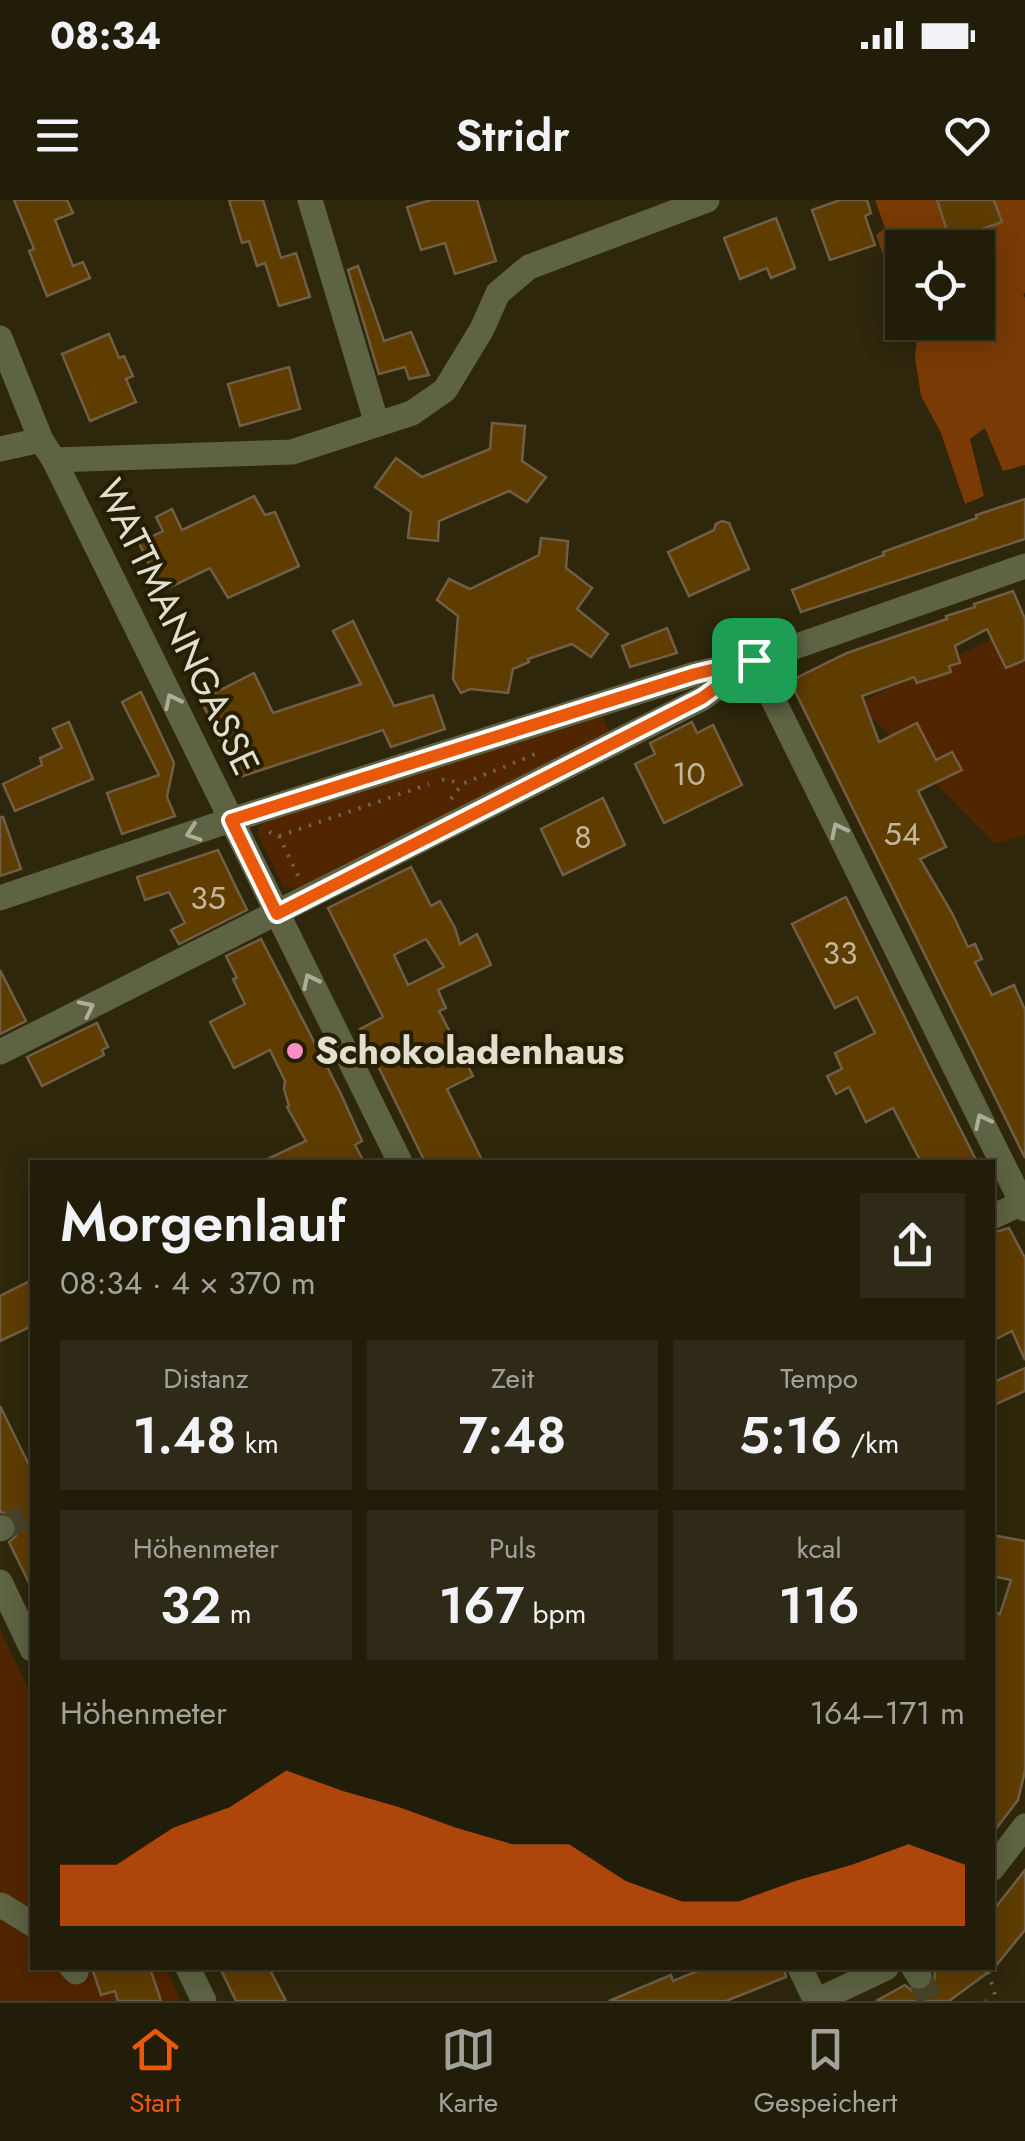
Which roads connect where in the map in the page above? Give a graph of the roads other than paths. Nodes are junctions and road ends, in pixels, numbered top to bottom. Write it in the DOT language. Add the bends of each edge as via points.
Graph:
graph roads {
  1 [pos="310,200"];
  2 [pos="707,200"];
  3 [pos="0,338"];
  4 [pos="377,424"];
  5 [pos="0,449"];
  6 [pos="48,450"];
  7 [pos="1025,566"];
  8 [pos="754,660"];
  9 [pos="608,701"];
  10 [pos="624,738"];
  11 [pos="231,820"];
  12 [pos="0,898"];
  13 [pos="277,914"];
  14 [pos="0,1052"];
  15 [pos="399,1160"];
  16 [pos="1024,1206"];
  17 [pos="995,1216"];
  18 [pos="0,1582"];
  19 [pos="30,1645"];
  20 [pos="1025,1826"];
  21 [pos="995,1866"];
  22 [pos="1,1905"];
  23 [pos="30,1923"];
  24 [pos="189,1970"];
  25 [pos="801,1970"];
  26 [pos="882,1970"];
  27 [pos="204,2001"];
  28 [pos="816,2001"];
  1 -- 4 [label="street"];
  2 -- 4 [label="street" via="528,267 498,293 445,390 412,413"];
  3 -- 6 [label="street, WATTMANNGASSE"];
  4 -- 6 [label="street" via="292,452"];
  5 -- 6 [label="street"];
  11 -- 6 [label="street, WATTMANNGASSE, one-way"];
  7 -- 8 [label="street"];
  8 -- 9 [label="street"];
  8 -- 10 [label="street" via="702,698"];
  16 -- 8 [label="street, one-way"];
  9 -- 10 [label="street"];
  9 -- 11 [label="street"];
  10 -- 13 [label="street"];
  11 -- 12 [label="street, one-way"];
  11 -- 13 [label="street, WATTMANNGASSE"];
  14 -- 13 [label="street, one-way"];
  15 -- 13 [label="street, WATTMANNGASSE, one-way"];
  16 -- 17 [label="street"];
  18 -- 19 [label="street"];
  20 -- 21 [label="street"];
  22 -- 23 [label="street"];
  24 -- 27 [label="street"];
  25 -- 28 [label="street"];
  26 -- 28 [label="street"];
}
